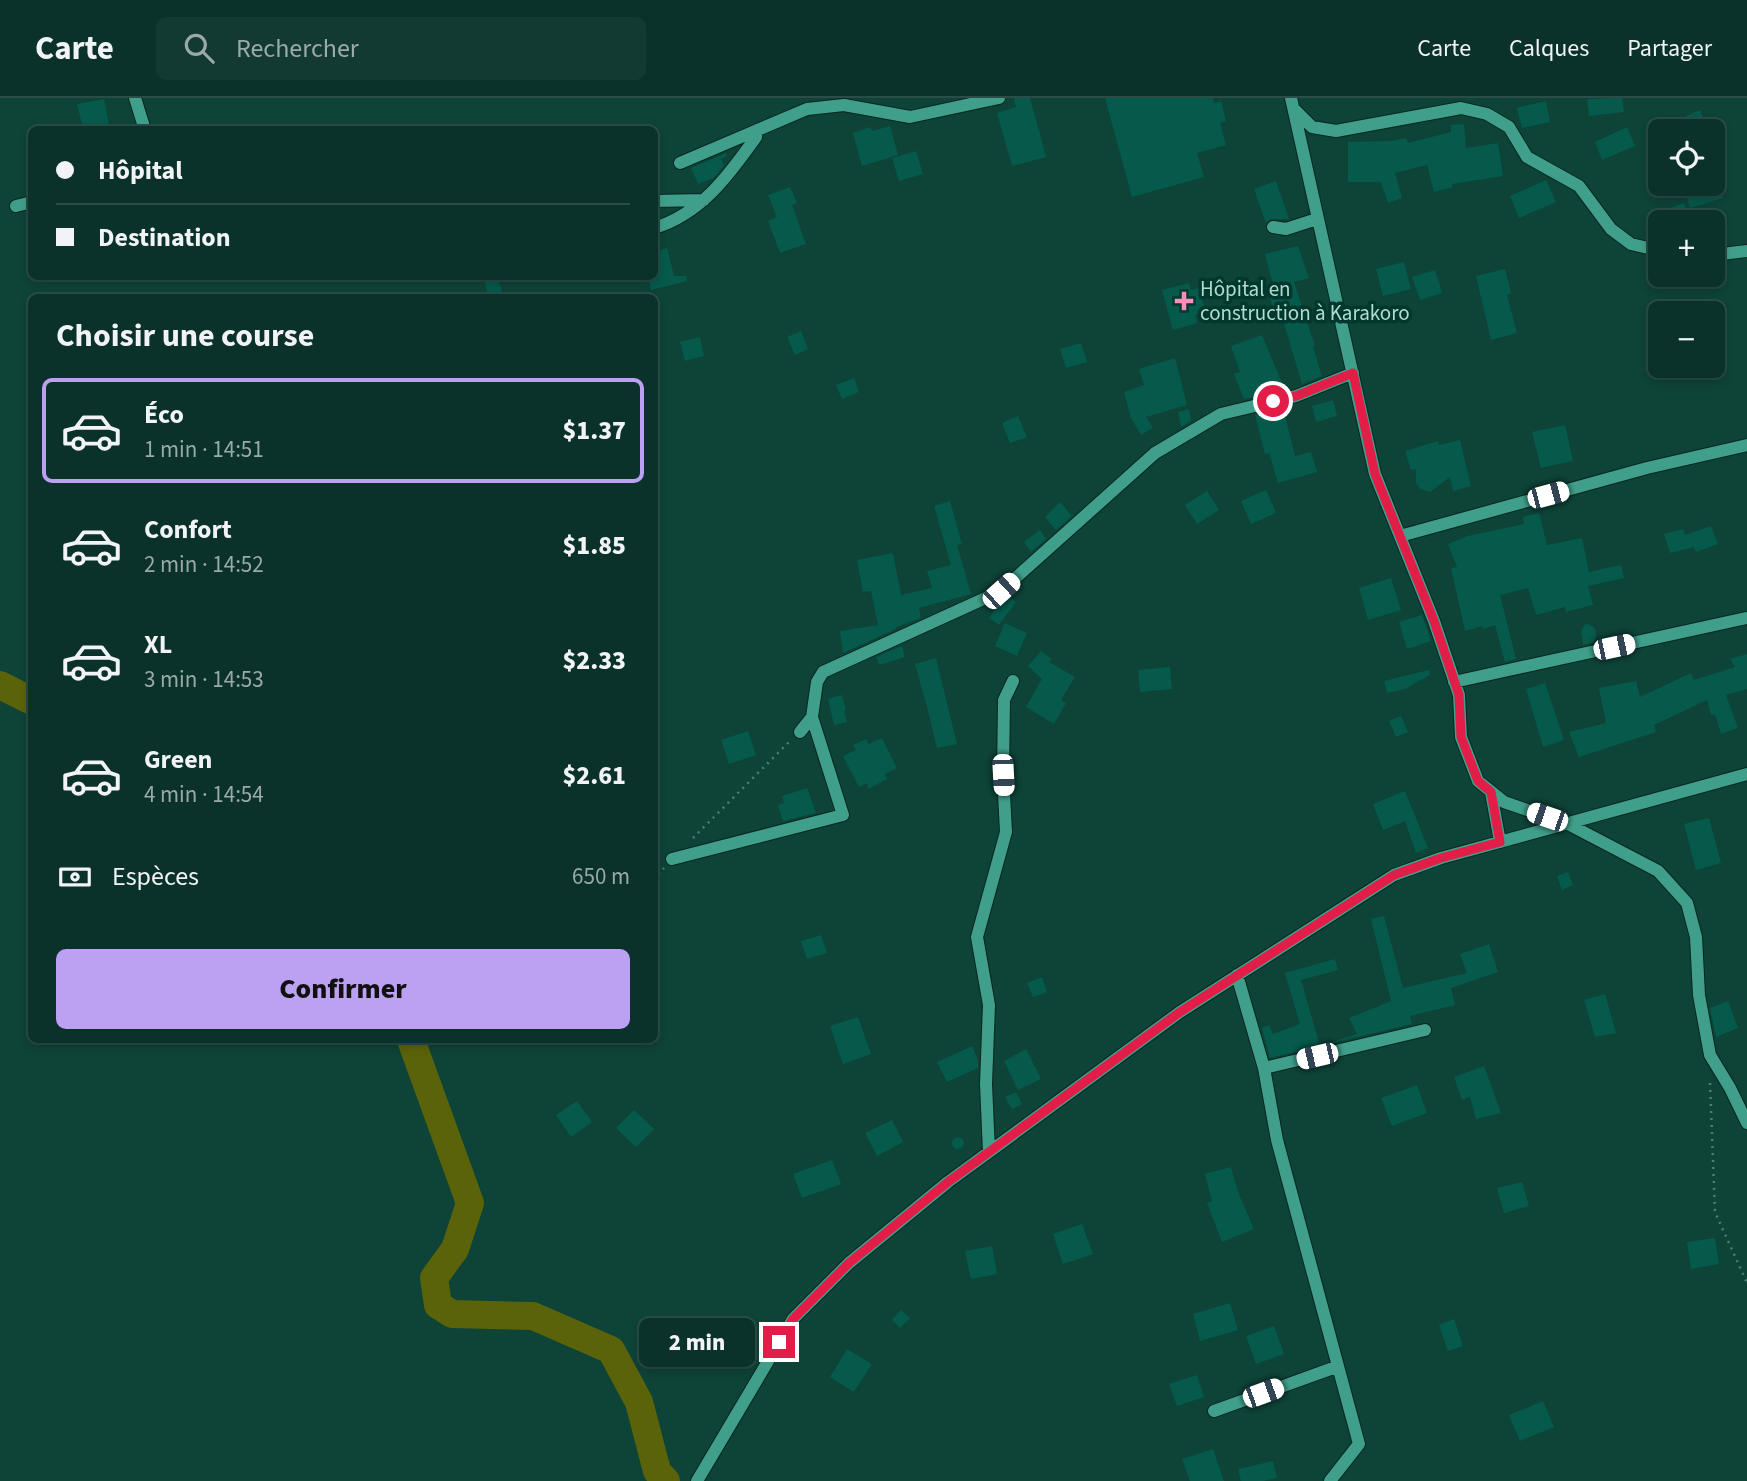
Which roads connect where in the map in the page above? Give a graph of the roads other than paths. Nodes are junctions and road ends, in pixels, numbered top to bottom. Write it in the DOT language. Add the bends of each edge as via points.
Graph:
graph roads {
  1 [pos="135,98"];
  2 [pos="999,98"];
  3 [pos="1293,104"];
  4 [pos="144,126"];
  5 [pos="757,130"];
  6 [pos="680,163"];
  7 [pos="704,200"];
  8 [pos="658,201"];
  9 [pos="28,203"];
  10 [pos="16,206"];
  11 [pos="1317,219"];
  12 [pos="658,226"];
  13 [pos="1273,227"];
  14 [pos="1648,248"];
  15 [pos="1747,251"];
  16 [pos="1725,254"];
  17 [pos="1353,373"];
  18 [pos="1747,445"];
  19 [pos="1400,536"];
  20 [pos="1746,618"];
  21 [pos="1013,681"];
  22 [pos="1454,682"];
  23 [pos="812,717"];
  24 [pos="800,732"];
  25 [pos="1747,774"];
  26 [pos="1491,792"];
  27 [pos="1568,824"];
  28 [pos="1500,842"];
  29 [pos="672,859"];
  30 [pos="1237,975"];
  31 [pos="1425,1030"];
  32 [pos="1264,1068"];
  33 [pos="1747,1123"];
  34 [pos="989,1152"];
  35 [pos="1336,1367"];
  36 [pos="1214,1410"];
  37 [pos="696,1481"];
  38 [pos="1331,1481"];
  1 -- 4 [label="street"];
  2 -- 5 [label="street" via="910,117 844,104 807,109"];
  3 -- 11 [label="street"];
  3 -- 14 [label="street" via="1312,127 1336,131 1461,108 1487,114 1509,127 1527,157 1579,186 1611,229 1631,244"];
  5 -- 6 [label="street"];
  5 -- 7 [label="street" via="729,175"];
  7 -- 8 [label="street"];
  7 -- 12 [label="street"];
  9 -- 10 [label="street"];
  11 -- 13 [label="street" via="1286,229"];
  11 -- 17 [label="street"];
  15 -- 16 [label="street"];
  17 -- 19 [label="street" via="1375,474"];
  17 -- 23 [label="street" via="1296,396 1221,414 1155,453 1001,591 823,672"];
  18 -- 19 [label="street"];
  19 -- 22 [label="street"];
  20 -- 22 [label="street"];
  21 -- 34 [label="street" via="1004,700 1006,832 978,937 989,1005"];
  22 -- 26 [label="street" via="1461,737 1478,781"];
  23 -- 24 [label="street"];
  23 -- 29 [label="street" via="843,815"];
  25 -- 27 [label="street"];
  26 -- 27 [label="street" via="1504,802"];
  26 -- 28 [label="street"];
  27 -- 28 [label="street"];
  27 -- 33 [label="street" via="1658,871 1687,903 1696,937 1699,995 1710,1055"];
  28 -- 30 [label="street" via="1394,875"];
  30 -- 32 [label="street"];
  30 -- 34 [label="street"];
  31 -- 32 [label="street"];
  32 -- 35 [label="street" via="1277,1140"];
  34 -- 37 [label="street" via="849,1263 793,1319"];
  35 -- 36 [label="street"];
  35 -- 38 [label="street" via="1359,1444"];
}
